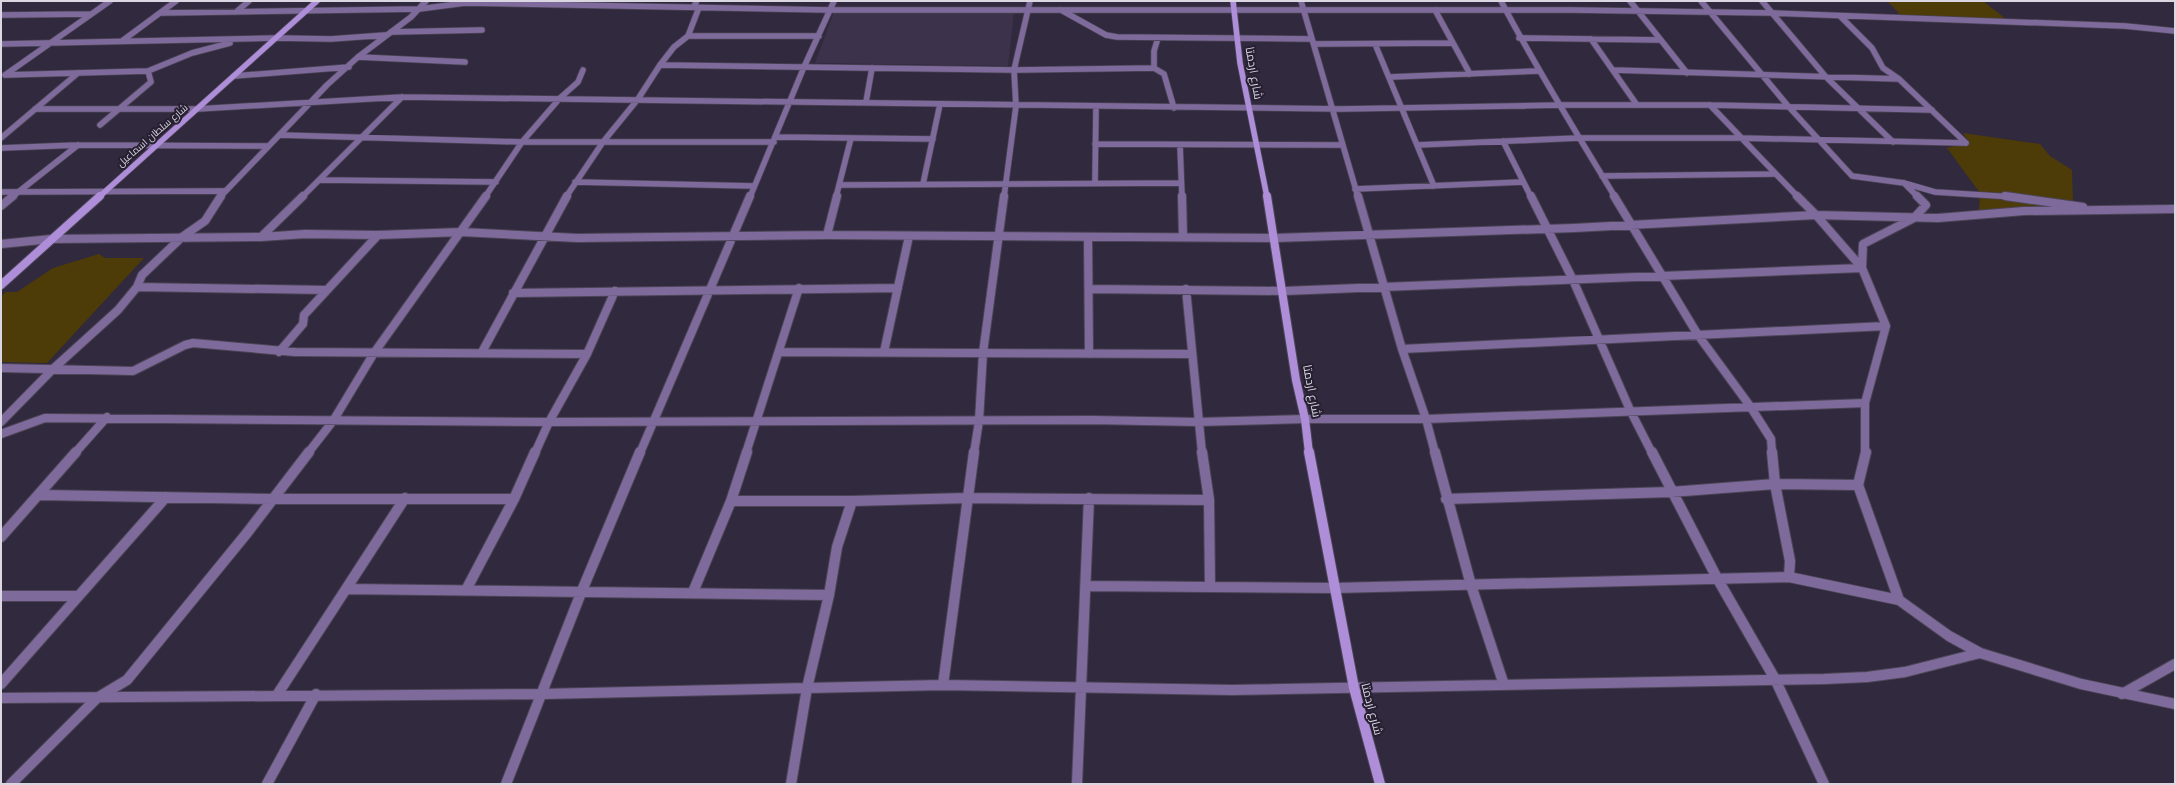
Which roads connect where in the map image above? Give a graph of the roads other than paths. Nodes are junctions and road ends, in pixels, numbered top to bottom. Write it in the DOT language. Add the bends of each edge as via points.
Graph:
graph roads {
  1 [pos="110,1"];
  2 [pos="176,1"];
  3 [pos="249,1"];
  4 [pos="317,1"];
  5 [pos="426,1"];
  6 [pos="834,1"];
  7 [pos="1233,1"];
  8 [pos="1301,1"];
  9 [pos="1501,1"];
  10 [pos="1630,1"];
  11 [pos="1701,1"];
  12 [pos="1762,1"];
  13 [pos="494,3"];
  14 [pos="559,3"];
  15 [pos="696,4"];
  16 [pos="1030,5"];
  17 [pos="419,9"];
  18 [pos="307,10"];
  19 [pos="831,10"];
  20 [pos="1060,10"];
  21 [pos="1234,10"];
  22 [pos="1304,10"];
  23 [pos="1435,10"];
  24 [pos="1507,10"];
  25 [pos="1638,11"];
  26 [pos="1710,11"];
  27 [pos="236,12"];
  28 [pos="160,13"];
  29 [pos="1774,13"];
  30 [pos="91,14"];
  31 [pos="1,15"];
  32 [pos="1840,16"];
  33 [pos="482,30"];
  34 [pos="2175,31"];
  35 [pos="388,33"];
  36 [pos="688,36"];
  37 [pos="819,36"];
  38 [pos="277,38"];
  39 [pos="1158,38"];
  40 [pos="1236,38"];
  41 [pos="1519,38"];
  42 [pos="242,39"];
  43 [pos="1591,39"];
  44 [pos="1660,40"];
  45 [pos="1313,41"];
  46 [pos="122,42"];
  47 [pos="50,43"];
  48 [pos="1454,43"];
  49 [pos="1,44"];
  50 [pos="1375,44"];
  51 [pos="358,57"];
  52 [pos="466,62"];
  53 [pos="660,65"];
  54 [pos="349,67"];
  55 [pos="804,67"];
  56 [pos="872,68"];
  57 [pos="1154,68"];
  58 [pos="583,70"];
  59 [pos="1014,70"];
  60 [pos="1613,70"];
  61 [pos="148,71"];
  62 [pos="1538,71"];
  63 [pos="78,73"];
  64 [pos="1687,73"];
  65 [pos="1470,74"];
  66 [pos="1764,74"];
  67 [pos="3,76"];
  68 [pos="234,76"];
  69 [pos="1826,76"];
  70 [pos="1390,77"];
  71 [pos="1899,79"];
  72 [pos="402,97"];
  73 [pos="560,98"];
  74 [pos="638,99"];
  75 [pos="311,102"];
  76 [pos="790,102"];
  77 [pos="866,102"];
  78 [pos="940,104"];
  79 [pos="1561,105"];
  80 [pos="1637,105"];
  81 [pos="1710,105"];
  82 [pos="1016,106"];
  83 [pos="1096,106"];
  84 [pos="1788,106"];
  85 [pos="1174,108"];
  86 [pos="1248,108"];
  87 [pos="1403,108"];
  88 [pos="1858,108"];
  89 [pos="35,109"];
  90 [pos="119,109"];
  91 [pos="197,109"];
  92 [pos="1332,109"];
  93 [pos="1932,110"];
  94 [pos="100,125"];
  95 [pos="280,135"];
  96 [pos="1,138"];
  97 [pos="363,138"];
  98 [pos="851,138"];
  99 [pos="1579,138"];
  100 [pos="1740,138"];
  101 [pos="775,139"];
  102 [pos="933,139"];
  103 [pos="1818,140"];
  104 [pos="1503,141"];
  105 [pos="522,142"];
  106 [pos="603,142"];
  107 [pos="1893,142"];
  108 [pos="1096,144"];
  109 [pos="78,145"];
  110 [pos="1180,145"];
  111 [pos="1342,145"];
  112 [pos="1417,145"];
  113 [pos="154,146"];
  114 [pos="268,146"];
  115 [pos="1258,146"];
  116 [pos="1,148"];
  117 [pos="1774,174"];
  118 [pos="1602,176"];
  119 [pos="320,180"];
  120 [pos="496,182"];
  121 [pos="575,182"];
  122 [pos="1523,182"];
  123 [pos="1095,183"];
  124 [pos="1181,183"];
  125 [pos="1904,183"];
  126 [pos="923,184"];
  127 [pos="1006,184"];
  128 [pos="839,185"];
  129 [pos="754,186"];
  130 [pos="1434,186"];
  131 [pos="1355,189"];
  132 [pos="224,191"];
  133 [pos="1,192"];
  134 [pos="19,192"];
  135 [pos="102,192"];
  136 [pos="1,206"];
  137 [pos="2175,209"];
  138 [pos="2099,210"];
  139 [pos="1816,215"];
  140 [pos="1914,218"];
  141 [pos="1631,225"];
  142 [pos="1547,228"];
  143 [pos="462,232"];
  144 [pos="378,235"];
  145 [pos="545,235"];
  146 [pos="734,235"];
  147 [pos="827,235"];
  148 [pos="909,236"];
  149 [pos="999,236"];
  150 [pos="1369,236"];
  151 [pos="182,237"];
  152 [pos="261,237"];
  153 [pos="1088,237"];
  154 [pos="1183,237"];
  155 [pos="1275,238"];
  156 [pos="51,239"];
  157 [pos="1,244"];
  158 [pos="1862,268"];
  159 [pos="1664,277"];
  160 [pos="1573,280"];
  161 [pos="1,285"];
  162 [pos="136,287"];
  163 [pos="799,288"];
  164 [pos="898,288"];
  165 [pos="1384,288"];
  166 [pos="712,289"];
  167 [pos="1089,289"];
  168 [pos="1186,289"];
  169 [pos="326,290"];
  170 [pos="614,291"];
  171 [pos="1284,291"];
  172 [pos="513,293"];
  173 [pos="1886,326"];
  174 [pos="1698,335"];
  175 [pos="1598,339"];
  176 [pos="1402,349"];
  177 [pos="279,352"];
  178 [pos="482,352"];
  179 [pos="779,352"];
  180 [pos="884,352"];
  181 [pos="374,353"];
  182 [pos="983,353"];
  183 [pos="587,354"];
  184 [pos="1089,354"];
  185 [pos="1191,354"];
  186 [pos="1,368"];
  187 [pos="54,368"];
  188 [pos="1866,403"];
  189 [pos="1750,406"];
  190 [pos="1630,410"];
  191 [pos="107,417"];
  192 [pos="1306,419"];
  193 [pos="1426,419"];
  194 [pos="333,420"];
  195 [pos="979,421"];
  196 [pos="1,422"];
  197 [pos="549,422"];
  198 [pos="653,422"];
  199 [pos="757,422"];
  200 [pos="1198,422"];
  201 [pos="1,434"];
  202 [pos="1776,484"];
  203 [pos="1858,485"];
  204 [pos="1671,492"];
  205 [pos="40,495"];
  206 [pos="166,497"];
  207 [pos="405,498"];
  208 [pos="967,498"];
  209 [pos="1090,498"];
  210 [pos="273,499"];
  211 [pos="514,499"];
  212 [pos="1446,499"];
  213 [pos="1209,500"];
  214 [pos="731,501"];
  215 [pos="852,501"];
  216 [pos="1,537"];
  217 [pos="1789,577"];
  218 [pos="1717,578"];
  219 [pos="1471,585"];
  220 [pos="1086,586"];
  221 [pos="1210,587"];
  222 [pos="1334,588"];
  223 [pos="346,589"];
  224 [pos="466,590"];
  225 [pos="693,592"];
  226 [pos="581,593"];
  227 [pos="829,595"];
  228 [pos="1,596"];
  229 [pos="77,596"];
  230 [pos="1899,600"];
  231 [pos="1980,653"];
  232 [pos="2175,664"];
  233 [pos="1775,679"];
  234 [pos="1,684"];
  235 [pos="943,685"];
  236 [pos="1504,686"];
  237 [pos="807,688"];
  238 [pos="1082,688"];
  239 [pos="1354,688"];
  240 [pos="316,694"];
  241 [pos="542,694"];
  242 [pos="2122,694"];
  243 [pos="277,695"];
  244 [pos="1,698"];
  245 [pos="97,698"];
  246 [pos="2175,704"];
  247 [pos="11,784"];
  248 [pos="267,784"];
  249 [pos="506,784"];
  250 [pos="791,784"];
  251 [pos="1078,784"];
  252 [pos="1380,784"];
  253 [pos="1824,784"];
  1 -- 30 [label="street"];
  2 -- 28 [label="street"];
  3 -- 27 [label="street"];
  4 -- 18 [label="main road, شارع سلطان اسماعيل"];
  5 -- 17 [label="street"];
  6 -- 19 [label="street"];
  7 -- 21 [label="main road, شارع اردمتا"];
  8 -- 22 [label="street"];
  9 -- 24 [label="street"];
  10 -- 25 [label="street"];
  11 -- 26 [label="street"];
  12 -- 29 [label="street"];
  13 -- 14 [label="street"];
  13 -- 17 [label="street" via="465,3"];
  14 -- 15 [label="street"];
  15 -- 19 [label="street"];
  15 -- 36 [label="street" via="698,10"];
  16 -- 19 [label="street"];
  16 -- 20 [label="street"];
  16 -- 59 [label="street"];
  17 -- 18 [label="street"];
  17 -- 35 [label="street"];
  18 -- 27 [label="street"];
  18 -- 38 [label="main road, شارع سلطان اسماعيل"];
  19 -- 37 [label="street"];
  20 -- 21 [label="street" via="1095,7"];
  20 -- 39 [label="street" via="1106,35"];
  21 -- 22 [label="street"];
  21 -- 40 [label="main road, شارع اردمتا"];
  22 -- 23 [label="street"];
  22 -- 45 [label="street"];
  23 -- 24 [label="street"];
  23 -- 48 [label="street"];
  24 -- 25 [label="street"];
  24 -- 41 [label="street"];
  25 -- 26 [label="street"];
  25 -- 44 [label="street"];
  26 -- 29 [label="street"];
  26 -- 66 [label="street"];
  27 -- 28 [label="street"];
  28 -- 46 [label="street"];
  29 -- 32 [label="street"];
  29 -- 69 [label="street"];
  30 -- 31 [label="street"];
  30 -- 47 [label="street"];
  32 -- 34 [label="street" via="2125,26"];
  32 -- 71 [label="street" via="1872,48 1883,68"];
  33 -- 35 [label="street"];
  35 -- 38 [label="street" via="331,39"];
  35 -- 51 [label="street"];
  36 -- 37 [label="street"];
  36 -- 53 [label="street" via="674,47"];
  37 -- 55 [label="street"];
  38 -- 42 [label="street"];
  38 -- 68 [label="main road, شارع سلطان اسماعيل"];
  39 -- 40 [label="street"];
  39 -- 57 [label="street" via="1154,51"];
  40 -- 45 [label="street"];
  40 -- 86 [label="main road, شارع اردمتا"];
  41 -- 43 [label="street"];
  41 -- 62 [label="street"];
  42 -- 46 [label="street"];
  42 -- 61 [label="street" via="192,53"];
  43 -- 44 [label="street"];
  43 -- 60 [label="street"];
  44 -- 64 [label="street"];
  45 -- 50 [label="street"];
  45 -- 92 [label="street"];
  46 -- 47 [label="street"];
  47 -- 49 [label="street"];
  47 -- 67 [label="street"];
  48 -- 50 [label="street"];
  48 -- 65 [label="street"];
  50 -- 70 [label="street"];
  51 -- 52 [label="street"];
  51 -- 54 [label="street"];
  53 -- 55 [label="street"];
  53 -- 74 [label="street"];
  54 -- 68 [label="street"];
  54 -- 75 [label="street"];
  55 -- 56 [label="street"];
  55 -- 76 [label="street"];
  56 -- 59 [label="street"];
  56 -- 77 [label="street"];
  57 -- 59 [label="street"];
  57 -- 85 [label="street" via="1164,74"];
  58 -- 73 [label="street" via="578,82"];
  59 -- 82 [label="street"];
  60 -- 64 [label="street"];
  60 -- 80 [label="street"];
  61 -- 63 [label="street"];
  61 -- 90 [label="street" via="151,82"];
  62 -- 65 [label="street"];
  62 -- 79 [label="street"];
  63 -- 67 [label="street"];
  63 -- 89 [label="street"];
  64 -- 66 [label="street"];
  65 -- 70 [label="street"];
  66 -- 69 [label="street"];
  66 -- 84 [label="street"];
  68 -- 91 [label="main road, شارع سلطان اسماعيل"];
  69 -- 71 [label="street"];
  69 -- 88 [label="street"];
  70 -- 87 [label="street"];
  71 -- 93 [label="street"];
  72 -- 73 [label="street"];
  72 -- 75 [label="street"];
  72 -- 97 [label="street"];
  73 -- 74 [label="street"];
  73 -- 105 [label="street"];
  74 -- 76 [label="street"];
  74 -- 106 [label="street"];
  75 -- 91 [label="street"];
  75 -- 95 [label="street"];
  76 -- 77 [label="street"];
  76 -- 101 [label="street"];
  77 -- 78 [label="street"];
  78 -- 82 [label="street"];
  78 -- 102 [label="street"];
  79 -- 80 [label="street"];
  79 -- 87 [label="street"];
  79 -- 99 [label="street"];
  80 -- 81 [label="street"];
  81 -- 84 [label="street"];
  81 -- 100 [label="street"];
  82 -- 83 [label="street"];
  82 -- 127 [label="street"];
  83 -- 85 [label="street"];
  83 -- 108 [label="street"];
  84 -- 88 [label="street"];
  84 -- 103 [label="street"];
  85 -- 86 [label="street"];
  86 -- 92 [label="street"];
  86 -- 115 [label="main road, شارع اردمتا"];
  87 -- 92 [label="street"];
  87 -- 112 [label="street"];
  88 -- 93 [label="street"];
  88 -- 107 [label="street"];
  89 -- 90 [label="street"];
  89 -- 96 [label="street"];
  90 -- 91 [label="street"];
  90 -- 94 [label="street"];
  91 -- 113 [label="main road, شارع سلطان اسماعيل"];
  92 -- 111 [label="street"];
  93 -- 107 [label="street" via="1966,143"];
  95 -- 97 [label="street"];
  95 -- 114 [label="street"];
  97 -- 105 [label="street"];
  97 -- 119 [label="street"];
  98 -- 101 [label="street"];
  98 -- 102 [label="street"];
  98 -- 128 [label="street"];
  99 -- 100 [label="street"];
  99 -- 104 [label="street"];
  99 -- 118 [label="street"];
  100 -- 103 [label="street"];
  100 -- 117 [label="street"];
  101 -- 106 [label="street"];
  101 -- 129 [label="street"];
  102 -- 126 [label="street"];
  103 -- 107 [label="street"];
  103 -- 125 [label="street" via="1852,176"];
  104 -- 112 [label="street"];
  104 -- 122 [label="street"];
  105 -- 106 [label="street"];
  105 -- 120 [label="street"];
  106 -- 121 [label="street"];
  108 -- 110 [label="street"];
  108 -- 123 [label="street"];
  109 -- 113 [label="street"];
  109 -- 116 [label="street"];
  109 -- 134 [label="street"];
  110 -- 115 [label="street"];
  110 -- 124 [label="street"];
  111 -- 115 [label="street"];
  111 -- 131 [label="street"];
  112 -- 130 [label="street"];
  113 -- 114 [label="street"];
  113 -- 135 [label="main road, شارع سلطان اسماعيل"];
  114 -- 132 [label="street"];
  115 -- 155 [label="main road, شارع اردمتا"];
  117 -- 118 [label="street"];
  117 -- 139 [label="street"];
  118 -- 141 [label="street"];
  119 -- 120 [label="street"];
  119 -- 152 [label="street"];
  120 -- 143 [label="street"];
  121 -- 129 [label="street"];
  121 -- 145 [label="street"];
  122 -- 130 [label="street"];
  122 -- 142 [label="street"];
  123 -- 124 [label="street"];
  123 -- 127 [label="street"];
  124 -- 154 [label="street"];
  125 -- 138 [label="street" via="1935,192 1985,194 2071,204"];
  125 -- 140 [label="street" via="1926,205"];
  126 -- 127 [label="street"];
  126 -- 128 [label="street"];
  127 -- 149 [label="street"];
  128 -- 147 [label="street"];
  129 -- 146 [label="street"];
  130 -- 131 [label="street"];
  131 -- 150 [label="street"];
  132 -- 135 [label="street"];
  132 -- 151 [label="street" via="204,221"];
  133 -- 134 [label="street"];
  134 -- 135 [label="street"];
  134 -- 136 [label="street"];
  135 -- 156 [label="main road, شارع سلطان اسماعيل"];
  137 -- 138 [label="street"];
  138 -- 140 [label="street" via="2024,211"];
  139 -- 140 [label="street"];
  139 -- 141 [label="street"];
  139 -- 158 [label="street"];
  140 -- 158 [label="street" via="1863,244"];
  141 -- 142 [label="street"];
  141 -- 159 [label="street"];
  142 -- 150 [label="street"];
  142 -- 160 [label="street"];
  143 -- 144 [label="street"];
  143 -- 145 [label="street"];
  143 -- 181 [label="street"];
  144 -- 152 [label="street" via="312,234"];
  144 -- 169 [label="street"];
  145 -- 146 [label="street" via="577,238"];
  145 -- 172 [label="street"];
  146 -- 147 [label="street"];
  146 -- 166 [label="street"];
  147 -- 148 [label="street"];
  148 -- 149 [label="street"];
  148 -- 164 [label="street"];
  149 -- 153 [label="street"];
  149 -- 182 [label="street"];
  150 -- 155 [label="street"];
  150 -- 165 [label="street"];
  151 -- 152 [label="street"];
  151 -- 156 [label="street"];
  151 -- 162 [label="street" via="142,275"];
  153 -- 154 [label="street"];
  153 -- 167 [label="street"];
  154 -- 155 [label="street"];
  155 -- 171 [label="main road, شارع اردمتا"];
  156 -- 157 [label="street"];
  156 -- 161 [label="main road, شارع سلطان اسماعيل"];
  158 -- 159 [label="street"];
  158 -- 173 [label="street"];
  159 -- 160 [label="street"];
  159 -- 174 [label="street"];
  160 -- 165 [label="street"];
  160 -- 175 [label="street"];
  162 -- 169 [label="street"];
  162 -- 187 [label="street" via="118,310"];
  163 -- 164 [label="street"];
  163 -- 166 [label="street"];
  163 -- 179 [label="street"];
  164 -- 180 [label="street"];
  165 -- 171 [label="street"];
  165 -- 176 [label="street"];
  166 -- 170 [label="street"];
  166 -- 198 [label="street"];
  167 -- 168 [label="street"];
  167 -- 184 [label="street"];
  168 -- 171 [label="street"];
  168 -- 185 [label="street"];
  169 -- 177 [label="street" via="304,315 303,324"];
  170 -- 172 [label="street"];
  170 -- 183 [label="street"];
  171 -- 192 [label="main road, شارع اردمتا" via="1296,380"];
  172 -- 178 [label="street"];
  173 -- 174 [label="street"];
  173 -- 188 [label="street"];
  174 -- 175 [label="street"];
  174 -- 189 [label="street"];
  175 -- 176 [label="street"];
  175 -- 190 [label="street"];
  176 -- 193 [label="street"];
  177 -- 181 [label="street"];
  177 -- 187 [label="street" via="193,343 132,371"];
  178 -- 181 [label="street"];
  178 -- 183 [label="street"];
  179 -- 180 [label="street"];
  179 -- 199 [label="street"];
  180 -- 182 [label="street"];
  181 -- 194 [label="street"];
  182 -- 184 [label="street"];
  182 -- 195 [label="street"];
  183 -- 197 [label="street"];
  184 -- 185 [label="street"];
  185 -- 200 [label="street"];
  186 -- 187 [label="street"];
  187 -- 196 [label="street"];
  188 -- 189 [label="street"];
  188 -- 203 [label="street" via="1866,450"];
  189 -- 190 [label="street"];
  189 -- 202 [label="street" via="1771,439"];
  190 -- 193 [label="street"];
  190 -- 204 [label="street"];
  191 -- 194 [label="street"];
  191 -- 201 [label="street" via="46,418"];
  191 -- 205 [label="street"];
  192 -- 193 [label="street"];
  192 -- 200 [label="street"];
  192 -- 222 [label="main road, شارع اردمتا" via="1309,456"];
  193 -- 212 [label="street"];
  194 -- 197 [label="street"];
  194 -- 210 [label="street"];
  195 -- 199 [label="street"];
  195 -- 200 [label="street"];
  195 -- 208 [label="street"];
  197 -- 198 [label="street"];
  197 -- 211 [label="street"];
  198 -- 199 [label="street"];
  198 -- 226 [label="street"];
  199 -- 214 [label="street"];
  200 -- 213 [label="street"];
  202 -- 203 [label="street"];
  202 -- 204 [label="street"];
  202 -- 217 [label="street" via="1790,561"];
  203 -- 230 [label="street"];
  204 -- 212 [label="street"];
  204 -- 218 [label="street"];
  205 -- 206 [label="street"];
  205 -- 216 [label="street"];
  206 -- 210 [label="street"];
  206 -- 229 [label="street"];
  207 -- 210 [label="street"];
  207 -- 211 [label="street"];
  207 -- 223 [label="street"];
  208 -- 209 [label="street"];
  208 -- 215 [label="street"];
  208 -- 235 [label="street"];
  209 -- 213 [label="street"];
  209 -- 220 [label="street"];
  210 -- 245 [label="street" via="127,680"];
  211 -- 224 [label="street"];
  212 -- 219 [label="street"];
  213 -- 221 [label="street"];
  214 -- 215 [label="street"];
  214 -- 225 [label="street"];
  215 -- 227 [label="street" via="837,547"];
  217 -- 218 [label="street"];
  217 -- 230 [label="street"];
  218 -- 219 [label="street"];
  218 -- 233 [label="street"];
  219 -- 222 [label="street"];
  219 -- 236 [label="street"];
  220 -- 221 [label="street"];
  220 -- 238 [label="street"];
  221 -- 222 [label="street"];
  222 -- 239 [label="main road, شارع اردمتا"];
  223 -- 224 [label="street"];
  223 -- 243 [label="street"];
  224 -- 226 [label="street"];
  225 -- 226 [label="street"];
  225 -- 227 [label="street"];
  226 -- 241 [label="street"];
  227 -- 237 [label="street"];
  228 -- 229 [label="street"];
  229 -- 234 [label="street"];
  230 -- 231 [label="street" via="1949,636"];
  231 -- 233 [label="street" via="1905,672 1867,677"];
  231 -- 242 [label="street"];
  232 -- 242 [label="street"];
  233 -- 236 [label="street"];
  233 -- 253 [label="street"];
  235 -- 237 [label="street"];
  235 -- 238 [label="street"];
  236 -- 239 [label="street"];
  237 -- 241 [label="street"];
  237 -- 250 [label="street"];
  238 -- 239 [label="street"];
  238 -- 251 [label="street"];
  239 -- 252 [label="main road, شارع اردمتا"];
  240 -- 241 [label="street"];
  240 -- 243 [label="street"];
  240 -- 248 [label="street"];
  241 -- 249 [label="street"];
  242 -- 246 [label="street"];
  243 -- 245 [label="street"];
  244 -- 245 [label="street"];
  245 -- 247 [label="street"];
}
